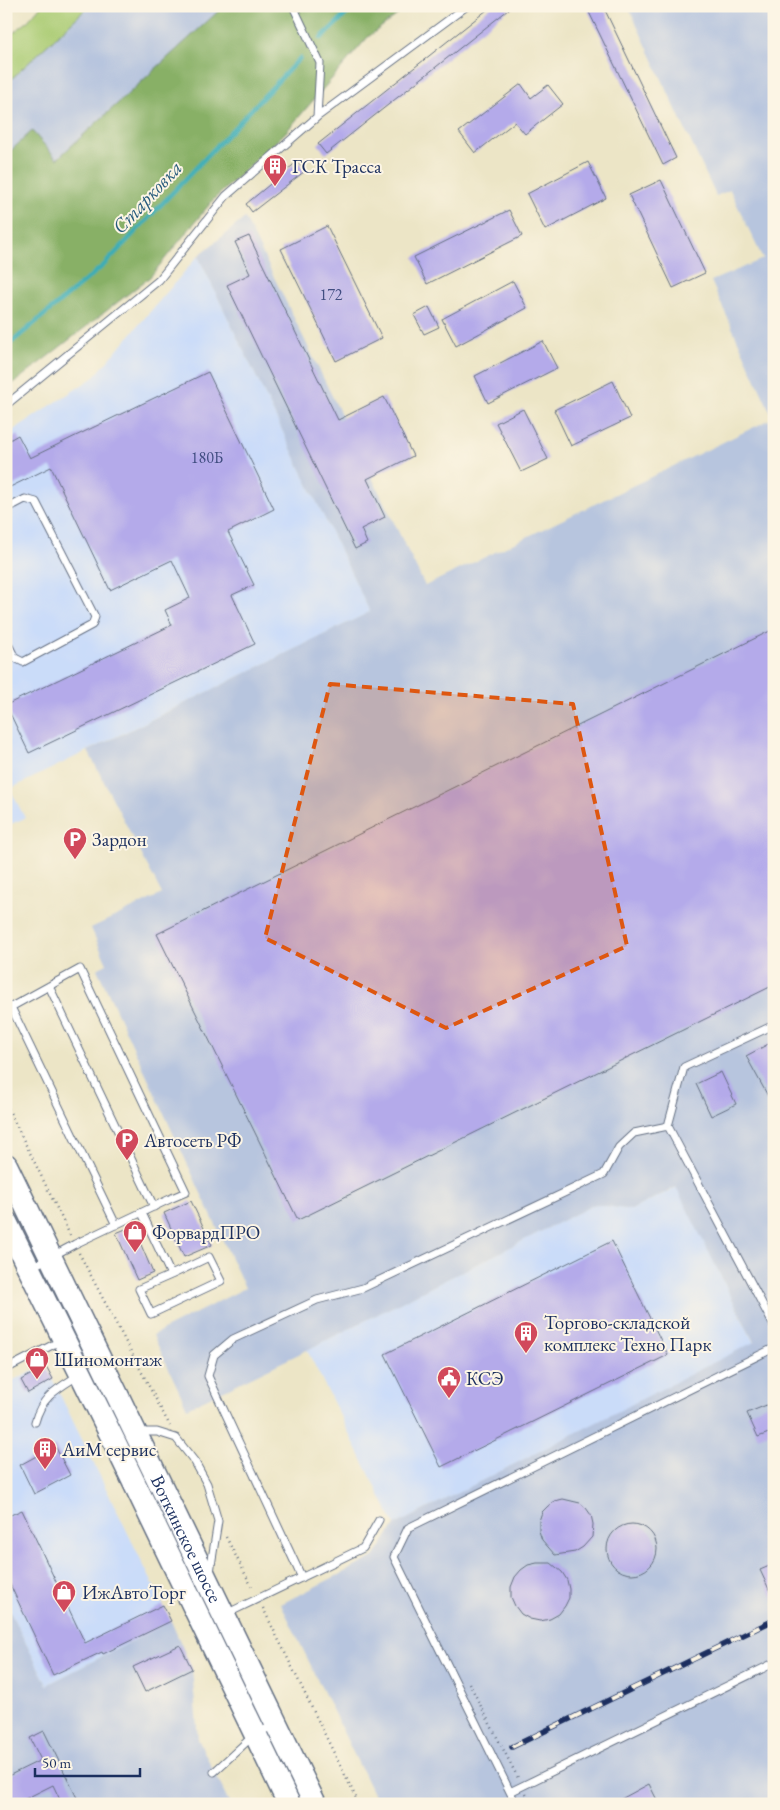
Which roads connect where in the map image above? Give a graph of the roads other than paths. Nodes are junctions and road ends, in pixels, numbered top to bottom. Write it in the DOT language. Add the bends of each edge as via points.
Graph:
graph roads {
  1 [pos="294,6"];
  2 [pos="467,6"];
  3 [pos="317,117"];
  4 [pos="6,405"];
  5 [pos="6,509"];
  6 [pos="6,640"];
  7 [pos="50,986"];
  8 [pos="774,1025"];
  9 [pos="668,1126"];
  10 [pos="6,1165"];
  11 [pos="154,1207"];
  12 [pos="142,1212"];
  13 [pos="6,1222"];
  14 [pos="116,1225"];
  15 [pos="51,1257"];
  16 [pos="29,1268"];
  17 [pos="171,1275"];
  18 [pos="774,1326"];
  19 [pos="65,1339"];
  20 [pos="774,1348"];
  21 [pos="6,1369"];
  22 [pos="82,1374"];
  23 [pos="35,1422"];
  24 [pos="125,1436"];
  25 [pos="379,1520"];
  26 [pos="302,1578"];
  27 [pos="209,1583"];
  28 [pos="224,1616"];
  29 [pos="774,1663"];
  30 [pos="277,1724"];
  31 [pos="255,1734"];
  32 [pos="214,1772"];
  33 [pos="510,1792"];
  34 [pos="288,1804"];
  35 [pos="315,1804"];
  36 [pos="516,1804"];
  1 -- 3 [label="lane" via="320,62"];
  2 -- 3 [label="lane"];
  3 -- 4 [label="lane" via="226,196 159,280"];
  5 -- 6 [label="lane" via="25,499 36,502 95,617 92,625 23,662 15,658"];
  7 -- 11 [label="lane"];
  7 -- 11 [label="lane" via="80,969 182,1183 186,1192"];
  7 -- 14 [label="lane" via="11,1006"];
  8 -- 9 [label="lane" via="684,1067"];
  9 -- 18 [label="lane"];
  9 -- 26 [label="lane" via="634,1133 619,1147 604,1174 363,1288 317,1300 233,1339 214,1356 208,1376"];
  10 -- 15 [label="main road, Воткинское шоссе"];
  11 -- 12 [label="lane"];
  12 -- 14 [label="lane"];
  12 -- 17 [label="lane"];
  13 -- 16 [label="main road, Воткинское шоссе"];
  14 -- 15 [label="lane"];
  15 -- 16 [label="lane"];
  15 -- 24 [label="main road, Воткинское шоссе"];
  16 -- 19 [label="main road, Воткинское шоссе"];
  17 -- 17 [label="lane" via="209,1257 221,1281 151,1314 139,1289"];
  19 -- 21 [label="lane"];
  19 -- 22 [label="main road, Воткинское шоссе"];
  20 -- 33 [label="lane" via="408,1528 394,1557"];
  22 -- 23 [label="lane" via="51,1393 39,1408"];
  22 -- 24 [label="main road, Воткинское шоссе"];
  24 -- 27 [label="main road, Воткинское шоссе"];
  24 -- 27 [label="lane" via="156,1432 176,1438 195,1462 207,1484 218,1521"];
  24 -- 31 [label="main road, Воткинское шоссе"];
  25 -- 26 [label="lane" via="363,1548"];
  26 -- 28 [label="lane"];
  27 -- 28 [label="main road, Воткинское шоссе"];
  28 -- 30 [label="main road, Воткинское шоссе"];
  29 -- 33 [label="lane"];
  30 -- 31 [label="lane"];
  30 -- 35 [label="main road, Воткинское шоссе"];
  31 -- 32 [label="lane"];
  31 -- 34 [label="main road, Воткинское шоссе"];
  33 -- 36 [label="lane"];
}
